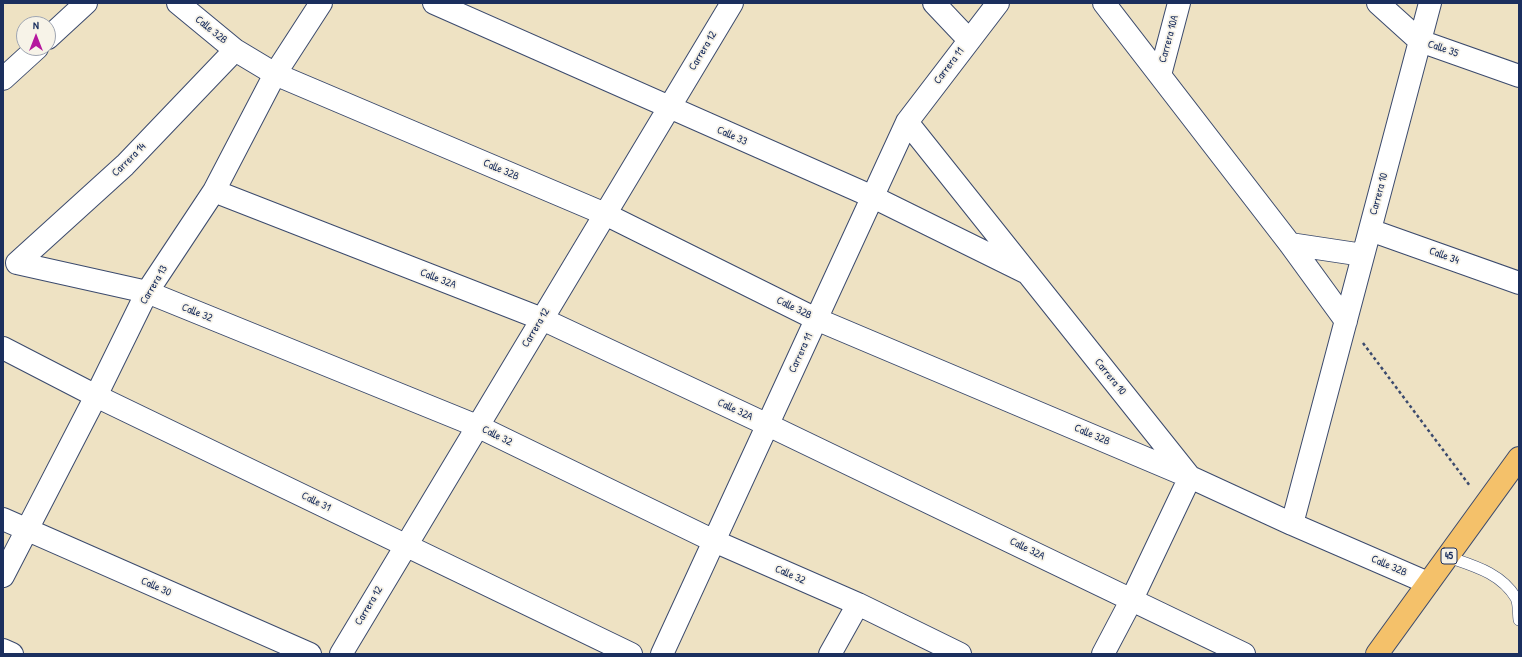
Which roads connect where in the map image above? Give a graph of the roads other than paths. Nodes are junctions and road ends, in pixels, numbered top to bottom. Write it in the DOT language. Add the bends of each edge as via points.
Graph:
graph roads {
  1 [pos="86,3"];
  2 [pos="178,3"];
  3 [pos="321,3"];
  4 [pos="434,3"];
  5 [pos="732,3"];
  6 [pos="934,3"];
  7 [pos="998,3"];
  8 [pos="1104,3"];
  9 [pos="1179,3"];
  10 [pos="1378,3"];
  11 [pos="1430,3"];
  12 [pos="56,31"];
  13 [pos="969,40"];
  14 [pos="1420,42"];
  15 [pos="235,50"];
  16 [pos="28,56"];
  17 [pos="276,74"];
  18 [pos="1160,75"];
  19 [pos="1519,76"];
  20 [pos="3,79"];
  21 [pos="669,108"];
  22 [pos="908,122"];
  23 [pos="214,191"];
  24 [pos="873,198"];
  25 [pos="605,214"];
  26 [pos="1370,230"];
  27 [pos="1290,244"];
  28 [pos="1363,255"];
  29 [pos="17,263"];
  30 [pos="1027,273"];
  31 [pos="1519,283"];
  32 [pos="147,292"];
  33 [pos="542,319"];
  34 [pos="816,319"];
  35 [pos="1346,320"];
  36 [pos="3,348"];
  37 [pos="96,396"];
  38 [pos="768,425"];
  39 [pos="478,426"];
  40 [pos="1519,458"];
  41 [pos="1190,476"];
  42 [pos="3,519"];
  43 [pos="1292,524"];
  44 [pos="26,530"];
  45 [pos="714,541"];
  46 [pos="406,545"];
  47 [pos="1448,557"];
  48 [pos="3,576"];
  49 [pos="1428,583"];
  50 [pos="1132,599"];
  51 [pos="858,604"];
  52 [pos="1519,620"];
  53 [pos="3,650"];
  54 [pos="12,654"];
  55 [pos="310,654"];
  56 [pos="341,654"];
  57 [pos="631,654"];
  58 [pos="662,654"];
  59 [pos="830,654"];
  60 [pos="960,654"];
  61 [pos="1103,654"];
  62 [pos="1244,654"];
  63 [pos="1377,654"];
  1 -- 12 [label="street"];
  2 -- 15 [label="street, Calle 32B"];
  3 -- 17 [label="street, Carrera 13"];
  4 -- 21 [label="street, Calle 33"];
  5 -- 21 [label="street, Carrera 12"];
  6 -- 13 [label="street"];
  7 -- 13 [label="street, Carrera 11"];
  8 -- 18 [label="street"];
  9 -- 18 [label="street, Carrera 10A"];
  10 -- 14 [label="street, Calle 35"];
  11 -- 14 [label="street, Carrera 10"];
  13 -- 22 [label="street, Carrera 11"];
  14 -- 19 [label="street, Calle 35"];
  14 -- 26 [label="street, Carrera 10"];
  15 -- 17 [label="street, Calle 32B"];
  15 -- 29 [label="street, Carrera 14" via="125,165"];
  16 -- 20 [label="street"];
  17 -- 23 [label="street, Carrera 13"];
  17 -- 25 [label="street, Calle 32B"];
  18 -- 27 [label="street"];
  21 -- 24 [label="street, Calle 33"];
  21 -- 25 [label="street, Carrera 12"];
  22 -- 24 [label="street, Carrera 11"];
  22 -- 30 [label="street, Carrera 10"];
  23 -- 32 [label="street, Carrera 13"];
  23 -- 33 [label="street, Calle 32A"];
  24 -- 30 [label="street, Calle 33"];
  24 -- 34 [label="street, Carrera 11"];
  25 -- 33 [label="street, Carrera 12"];
  25 -- 34 [label="street, Calle 32B"];
  26 -- 28 [label="street, Carrera 10"];
  26 -- 31 [label="street, Calle 34"];
  27 -- 28 [label="street"];
  27 -- 35 [label="street"];
  28 -- 35 [label="street, Carrera 10"];
  29 -- 32 [label="street, Calle 32"];
  30 -- 41 [label="street, Carrera 10"];
  32 -- 37 [label="street, Carrera 13"];
  32 -- 39 [label="street, Calle 32"];
  33 -- 38 [label="street, Calle 32A"];
  33 -- 39 [label="street, Carrera 12"];
  34 -- 38 [label="street, Carrera 11"];
  34 -- 41 [label="street, Calle 32B"];
  35 -- 43 [label="street, Carrera 10"];
  36 -- 37 [label="street, Calle 31"];
  37 -- 44 [label="street, Carrera 13"];
  37 -- 46 [label="street, Calle 31"];
  38 -- 45 [label="street, Carrera 11"];
  38 -- 50 [label="street, Calle 32A"];
  39 -- 45 [label="street, Calle 32"];
  39 -- 46 [label="street, Carrera 12"];
  40 -- 47 [label="highway, 45"];
  41 -- 43 [label="street, Calle 32B"];
  41 -- 50 [label="street"];
  42 -- 44 [label="street, Calle 30"];
  43 -- 49 [label="street, Calle 32B"];
  44 -- 48 [label="street, Carrera 13"];
  44 -- 55 [label="street, Calle 30"];
  45 -- 51 [label="street, Calle 32"];
  45 -- 58 [label="street, Carrera 11"];
  46 -- 56 [label="street, Carrera 12"];
  46 -- 57 [label="street, Calle 31"];
  47 -- 49 [label="highway, 45"];
  47 -- 52 [label="lane" via="1486,570 1503,583 1517,599"];
  49 -- 63 [label="highway, 45"];
  50 -- 61 [label="street"];
  50 -- 62 [label="street, Calle 32A"];
  51 -- 59 [label="street"];
  51 -- 60 [label="street, Calle 32"];
  53 -- 54 [label="street"];
}
